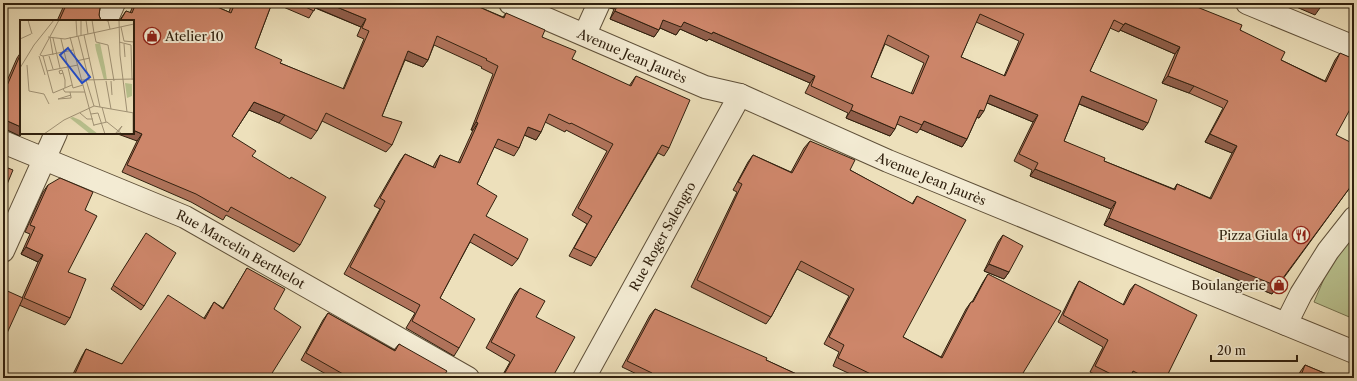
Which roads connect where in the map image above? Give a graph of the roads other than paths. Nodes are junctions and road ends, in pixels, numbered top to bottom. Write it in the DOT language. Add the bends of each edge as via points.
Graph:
graph roads {
  1 [pos="114,3"];
  2 [pos="510,3"];
  3 [pos="598,3"];
  4 [pos="1247,3"];
  5 [pos="106,20"];
  6 [pos="585,34"];
  7 [pos="1354,47"];
  8 [pos="740,95"];
  9 [pos="56,134"];
  10 [pos="3,142"];
  11 [pos="44,159"];
  12 [pos="1354,218"];
  13 [pos="3,251"];
  14 [pos="1286,324"];
  15 [pos="1354,352"];
  16 [pos="468,378"];
  17 [pos="584,378"];
  1 -- 5 [label="street"];
  2 -- 6 [label="street, Avenue Jean Jaurès"];
  3 -- 6 [label="street"];
  4 -- 7 [label="street"];
  6 -- 8 [label="street, Avenue Jean Jaurès" via="705,87"];
  8 -- 14 [label="street, Avenue Jean Jaurès" via="888,161"];
  8 -- 17 [label="street, Rue Roger Salengro"];
  9 -- 11 [label="street"];
  10 -- 11 [label="street, Rue Marcelin Berthelot"];
  11 -- 13 [label="street"];
  11 -- 16 [label="street, Rue Marcelin Berthelot" via="185,217"];
  12 -- 14 [label="street" via="1328,251"];
  14 -- 15 [label="street, Avenue Jean Jaurès"];
}
